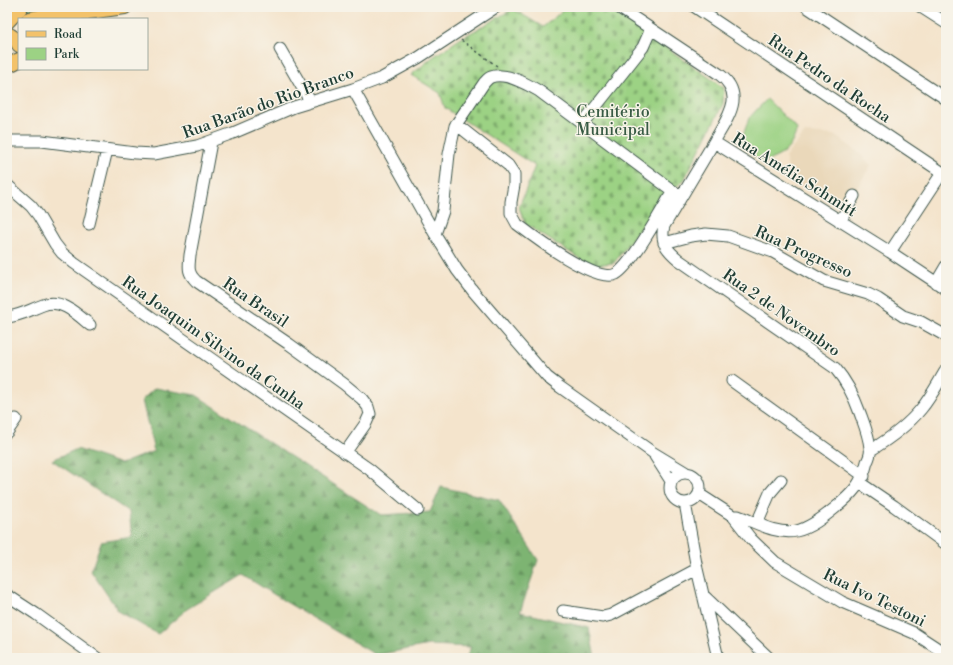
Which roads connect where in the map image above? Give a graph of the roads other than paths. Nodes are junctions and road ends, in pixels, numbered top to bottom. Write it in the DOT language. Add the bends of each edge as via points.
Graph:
graph roads {
  1 [pos="21,7"];
  2 [pos="124,7"];
  3 [pos="496,7"];
  4 [pos="695,7"];
  5 [pos="807,7"];
  6 [pos="921,7"];
  7 [pos="621,8"];
  8 [pos="55,13"];
  9 [pos="82,16"];
  10 [pos="33,18"];
  11 [pos="104,18"];
  12 [pos="7,22"];
  13 [pos="946,23"];
  14 [pos="18,25"];
  15 [pos="651,29"];
  16 [pos="7,33"];
  17 [pos="18,42"];
  18 [pos="280,49"];
  19 [pos="353,89"];
  20 [pos="946,99"];
  21 [pos="310,101"];
  22 [pos="582,124"];
  23 [pos="455,125"];
  24 [pos="7,142"];
  25 [pos="210,142"];
  26 [pos="714,142"];
  27 [pos="106,150"];
  28 [pos="944,174"];
  29 [pos="7,185"];
  30 [pos="677,194"];
  31 [pos="854,196"];
  32 [pos="840,222"];
  33 [pos="90,224"];
  34 [pos="435,234"];
  35 [pos="664,243"];
  36 [pos="890,252"];
  37 [pos="946,266"];
  38 [pos="936,282"];
  39 [pos="946,289"];
  40 [pos="7,317"];
  41 [pos="90,325"];
  42 [pos="946,336"];
  43 [pos="946,370"];
  44 [pos="732,381"];
  45 [pos="16,419"];
  46 [pos="7,432"];
  47 [pos="871,450"];
  48 [pos="652,452"];
  49 [pos="345,453"];
  50 [pos="686,472"];
  51 [pos="862,479"];
  52 [pos="781,480"];
  53 [pos="671,481"];
  54 [pos="699,494"];
  55 [pos="685,503"];
  56 [pos="418,510"];
  57 [pos="733,516"];
  58 [pos="757,523"];
  59 [pos="946,544"];
  60 [pos="697,569"];
  61 [pos="703,594"];
  62 [pos="7,595"];
  63 [pos="563,611"];
  64 [pos="946,654"];
  65 [pos="97,658"];
  66 [pos="718,658"];
  67 [pos="769,658"];
  1 -- 12 [label="main road"];
  2 -- 9 [label="main road"];
  2 -- 11 [label="main road"];
  3 -- 19 [label="street, Rua Barão do Rio Branco" via="400,68"];
  4 -- 28 [label="street, Rua Pedro da Rocha"];
  5 -- 20 [label="street"];
  6 -- 13 [label="street"];
  7 -- 15 [label="street, Rua Amélia Schmitt"];
  8 -- 9 [label="main road"];
  8 -- 10 [label="main road"];
  14 -- 16 [label="main road"];
  15 -- 22 [label="street" via="643,47"];
  15 -- 26 [label="street, Rua Amélia Schmitt" via="727,79 731,85 733,102"];
  16 -- 17 [label="main road"];
  18 -- 21 [label="street"];
  19 -- 21 [label="street, Rua Barão do Rio Branco"];
  19 -- 34 [label="street"];
  21 -- 25 [label="street, Rua Barão do Rio Branco"];
  22 -- 23 [label="street" via="539,91 515,79 498,76 490,77 484,83"];
  22 -- 30 [label="street"];
  23 -- 30 [label="street" via="508,165 514,174 511,213 517,224 593,272 614,275 624,268"];
  23 -- 34 [label="street" via="443,212"];
  24 -- 27 [label="street, Rua Barão do Rio Branco" via="42,141"];
  25 -- 27 [label="street, Rua Barão do Rio Branco" via="154,154"];
  25 -- 49 [label="street, Rua Brasil" via="190,255 190,276 289,344 362,400 370,414"];
  26 -- 30 [label="street"];
  26 -- 32 [label="street, Rua Amélia Schmitt"];
  27 -- 33 [label="street"];
  28 -- 36 [label="street"];
  29 -- 49 [label="street, Rua Joaquim Silvino da Cunha" via="31,206 55,244 74,263"];
  30 -- 35 [label="street" via="664,226"];
  31 -- 32 [label="street"];
  32 -- 36 [label="street, Rua Amélia Schmitt"];
  34 -- 48 [label="street" via="469,286 547,376"];
  35 -- 42 [label="street, Rua Progresso" via="706,234 728,236 773,252 824,281 868,294 903,316 921,322"];
  35 -- 47 [label="street, Rua 2 de Novembro" via="679,260 836,368 852,392"];
  36 -- 38 [label="street, Rua Amélia Schmitt"];
  37 -- 38 [label="street"];
  38 -- 39 [label="street, Rua Amélia Schmitt"];
  40 -- 41 [label="street" via="53,303 62,305"];
  43 -- 47 [label="street" via="914,417"];
  44 -- 51 [label="street"];
  45 -- 46 [label="street"];
  47 -- 51 [label="street, Rua 2 de Novembro"];
  48 -- 50 [label="street"];
  48 -- 53 [label="street"];
  49 -- 56 [label="street, Rua Joaquim Silvino da Cunha"];
  50 -- 53 [label="street" via="677,475"];
  50 -- 54 [label="street" via="694,475 699,482"];
  51 -- 58 [label="street, Rua 2 de Novembro" via="845,500 808,527 784,531"];
  51 -- 59 [label="street"];
  52 -- 58 [label="street" via="770,493"];
  53 -- 55 [label="street" via="671,494"];
  54 -- 55 [label="street"];
  54 -- 57 [label="street, Rua Ivo Testoni"];
  55 -- 60 [label="street"];
  57 -- 58 [label="street, Rua 2 de Novembro"];
  57 -- 64 [label="street, Rua Ivo Testoni" via="751,539 775,562 842,602 914,632"];
  60 -- 61 [label="street"];
  60 -- 63 [label="street" via="611,615 603,617"];
  61 -- 66 [label="street"];
  61 -- 67 [label="street"];
  62 -- 65 [label="street"];
}
